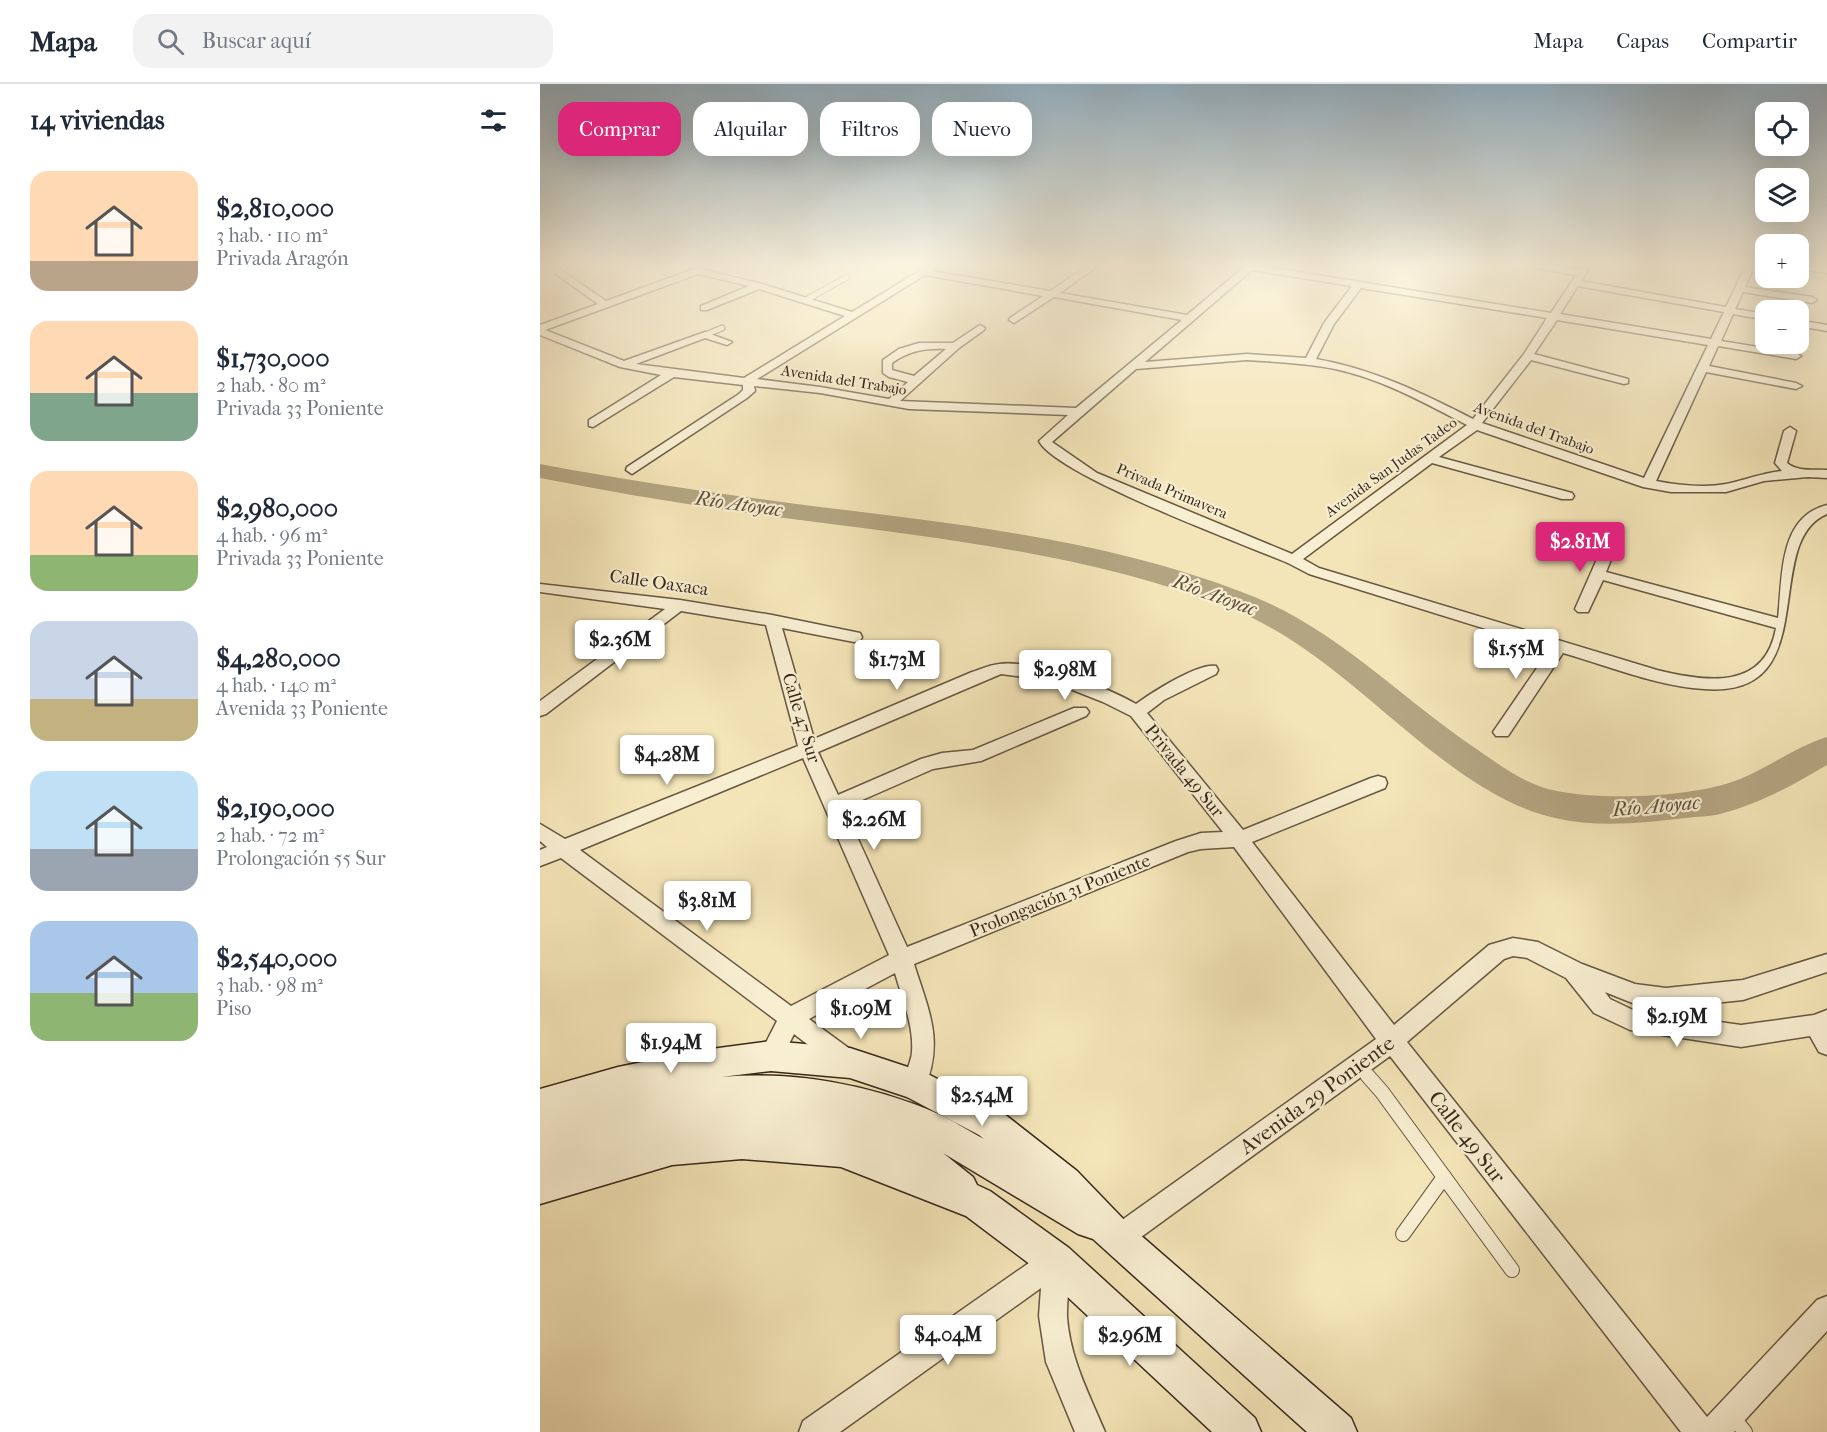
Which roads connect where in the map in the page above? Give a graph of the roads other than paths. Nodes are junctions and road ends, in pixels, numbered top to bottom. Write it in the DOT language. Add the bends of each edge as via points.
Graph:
graph roads {
  1 [pos="722,328"];
  2 [pos="831,328"];
  3 [pos="980,328"];
  4 [pos="1177,328"];
  5 [pos="1327,328"];
  6 [pos="1545,328"];
  7 [pos="1631,328"];
  8 [pos="1723,328"];
  9 [pos="540,330"];
  10 [pos="705,334"];
  11 [pos="727,342"];
  12 [pos="1716,343"];
  13 [pos="956,346"];
  14 [pos="1528,356"];
  15 [pos="1796,356"];
  16 [pos="1310,361"];
  17 [pos="624,365"];
  18 [pos="1132,366"];
  19 [pos="1704,368"];
  20 [pos="673,373"];
  21 [pos="748,380"];
  22 [pos="916,380"];
  23 [pos="1624,381"];
  24 [pos="1796,386"];
  25 [pos="891,403"];
  26 [pos="1078,412"];
  27 [pos="593,423"];
  28 [pos="1475,425"];
  29 [pos="1790,431"];
  30 [pos="1431,459"];
  31 [pos="632,470"];
  32 [pos="1797,473"];
  33 [pos="1827,474"];
  34 [pos="1648,484"];
  35 [pos="1567,496"];
  36 [pos="1827,508"];
  37 [pos="1608,550"];
  38 [pos="1297,563"];
  39 [pos="1598,574"];
  40 [pos="540,588"];
  41 [pos="681,605"];
  42 [pos="1583,609"];
  43 [pos="772,620"];
  44 [pos="1785,625"];
  45 [pos="854,638"];
  46 [pos="1559,647"];
  47 [pos="1210,670"];
  48 [pos="540,710"];
  49 [pos="1080,712"];
  50 [pos="1137,712"];
  51 [pos="1502,732"];
  52 [pos="808,749"];
  53 [pos="1378,783"];
  54 [pos="833,806"];
  55 [pos="540,831"];
  56 [pos="1239,839"];
  57 [pos="562,848"];
  58 [pos="540,858"];
  59 [pos="902,959"];
  60 [pos="1827,963"];
  61 [pos="1574,970"];
  62 [pos="790,1018"];
  63 [pos="1823,1030"];
  64 [pos="1392,1041"];
  65 [pos="771,1056"];
  66 [pos="850,1063"];
  67 [pos="1358,1065"];
  68 [pos="915,1084"];
  69 [pos="540,1105"];
  70 [pos="810,1109"];
  71 [pos="540,1132"];
  72 [pos="540,1160"];
  73 [pos="1444,1177"];
  74 [pos="540,1187"];
  75 [pos="978,1203"];
  76 [pos="1403,1234"];
  77 [pos="1117,1239"];
  78 [pos="1056,1261"];
  79 [pos="1512,1270"];
  80 [pos="1824,1321"];
  81 [pos="1730,1426"];
  82 [pos="814,1432"];
  83 [pos="1090,1432"];
  84 [pos="1241,1432"];
  85 [pos="1337,1432"];
  86 [pos="1700,1432"];
  1 -- 10 [label="lane"];
  2 -- 21 [label="street"];
  3 -- 13 [label="street"];
  4 -- 18 [label="street"];
  5 -- 16 [label="street"];
  6 -- 14 [label="street, Avenida San Judas Tadeo"];
  7 -- 12 [label="street"];
  8 -- 12 [label="street"];
  9 -- 17 [label="street, Avenida del Trabajo"];
  10 -- 11 [label="street"];
  10 -- 17 [label="street"];
  12 -- 15 [label="street"];
  12 -- 19 [label="street"];
  13 -- 22 [label="street"];
  13 -- 22 [label="street" via="918,345 887,362 887,370 893,375"];
  14 -- 23 [label="street"];
  14 -- 28 [label="street, Avenida San Judas Tadeo"];
  16 -- 18 [label="street, Avenida del Trabajo" via="1247,357"];
  16 -- 28 [label="street, Avenida del Trabajo" via="1394,384"];
  17 -- 20 [label="street, Avenida del Trabajo"];
  18 -- 26 [label="street"];
  19 -- 24 [label="street"];
  19 -- 34 [label="street"];
  20 -- 21 [label="street, Avenida del Trabajo"];
  20 -- 27 [label="street"];
  21 -- 25 [label="street, Avenida del Trabajo"];
  21 -- 31 [label="street" via="749,391 743,396"];
  22 -- 25 [label="street"];
  25 -- 26 [label="street, Avenida del Trabajo"];
  26 -- 38 [label="street, Privada Primavera" via="1045,441 1048,447 1092,476"];
  28 -- 30 [label="street, Avenida San Judas Tadeo"];
  28 -- 34 [label="street, Avenida del Trabajo"];
  29 -- 32 [label="street" via="1782,463 1784,468"];
  30 -- 35 [label="street"];
  30 -- 38 [label="street, Avenida San Judas Tadeo"];
  32 -- 33 [label="street, Avenida del Trabajo"];
  32 -- 34 [label="street, Avenida del Trabajo" via="1763,477 1726,488"];
  36 -- 44 [label="street, Privada Primavera" via="1806,520 1795,541"];
  37 -- 39 [label="street"];
  38 -- 46 [label="street, Privada Primavera"];
  39 -- 42 [label="street"];
  39 -- 44 [label="street"];
  40 -- 41 [label="street, Calle Oaxaca"];
  41 -- 43 [label="street, Calle Oaxaca"];
  41 -- 48 [label="street"];
  43 -- 45 [label="street, Calle Oaxaca"];
  43 -- 52 [label="street, Calle 47 Sur"];
  44 -- 46 [label="street, Privada Primavera" via="1778,652 1768,666 1749,679 1723,684 1665,677"];
  46 -- 51 [label="street"];
  47 -- 50 [label="street, Privada 49 Sur" via="1158,696"];
  49 -- 54 [label="street" via="975,756 927,764"];
  50 -- 52 [label="street" via="1101,693 1022,671 1000,669"];
  50 -- 56 [label="street, Privada 49 Sur"];
  52 -- 54 [label="street, Calle 47 Sur"];
  52 -- 57 [label="street"];
  53 -- 56 [label="street, Prolongación 31 Poniente"];
  54 -- 59 [label="street, Calle 47 Sur"];
  55 -- 57 [label="street"];
  56 -- 59 [label="street, Prolongación 31 Poniente" via="1183,846"];
  56 -- 64 [label="street, Calle 49 Sur"];
  57 -- 58 [label="street"];
  57 -- 62 [label="street"];
  59 -- 62 [label="street, Prolongación 31 Poniente"];
  59 -- 68 [label="street, Calle 47 Sur" via="921,1023 924,1052"];
  60 -- 61 [label="street" via="1743,990 1666,998 1635,994"];
  61 -- 63 [label="street" via="1602,1006 1630,1020 1741,1036"];
  61 -- 64 [label="street, Avenida 29 Poniente" via="1530,949 1513,947 1497,952"];
  62 -- 65 [label="street"];
  62 -- 66 [label="street"];
  64 -- 67 [label="street, Avenida 29 Poniente"];
  64 -- 86 [label="street, Calle 49 Sur"];
  65 -- 66 [label="main road"];
  65 -- 69 [label="main road" via="618,1082"];
  66 -- 68 [label="main road"];
  67 -- 73 [label="lane"];
  67 -- 77 [label="street, Avenida 29 Poniente"];
  68 -- 77 [label="main road" via="991,1124 1065,1183"];
  70 -- 71 [label="main road" via="754,1090 625,1106"];
  70 -- 72 [label="main road" via="704,1117 616,1133"];
  70 -- 75 [label="main road" via="919,1155"];
  70 -- 77 [label="main road" via="860,1103 926,1125"];
  73 -- 76 [label="lane"];
  73 -- 79 [label="lane"];
  74 -- 75 [label="main road" via="672,1149 742,1142 841,1150"];
  75 -- 78 [label="main road"];
  77 -- 85 [label="main road"];
  78 -- 82 [label="street"];
  78 -- 83 [label="street" via="1053,1316 1060,1362"];
  78 -- 84 [label="main road"];
  80 -- 81 [label="street"];
}
